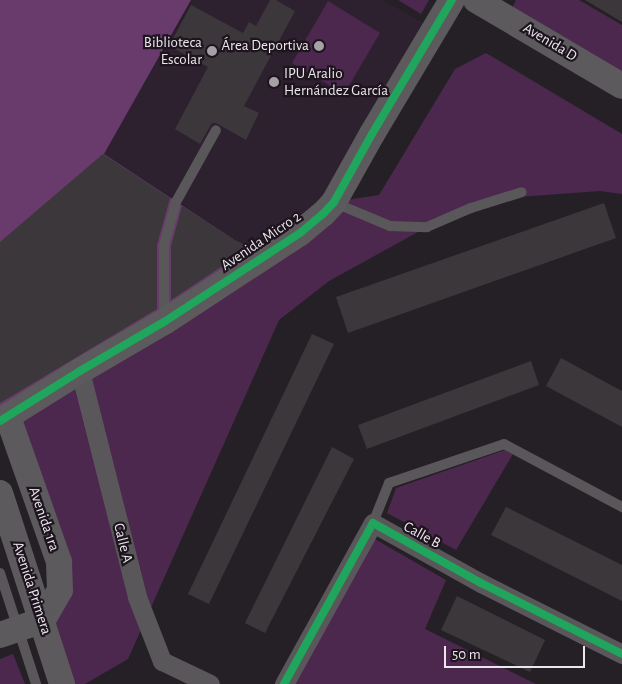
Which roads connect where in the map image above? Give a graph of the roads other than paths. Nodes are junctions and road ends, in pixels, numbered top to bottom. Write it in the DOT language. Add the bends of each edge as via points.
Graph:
graph roads {
  1 [pos="452,0"];
  2 [pos="476,0"];
  3 [pos="622,86"];
  4 [pos="216,130"];
  5 [pos="522,192"];
  6 [pos="334,202"];
  7 [pos="164,322"];
  8 [pos="80,371"];
  9 [pos="4,419"];
  10 [pos="0,493"];
  11 [pos="622,507"];
  12 [pos="373,523"];
  13 [pos="0,573"];
  14 [pos="43,620"];
  15 [pos="9,632"];
  16 [pos="622,654"];
  17 [pos="36,684"];
  18 [pos="62,684"];
  19 [pos="210,684"];
  20 [pos="284,684"];
  1 -- 6 [label="street, Avenida Micro 2"];
  2 -- 3 [label="street, Avenida D"];
  4 -- 7 [label="lane" via="176,202 164,245"];
  5 -- 6 [label="lane" via="471,208 427,227 390,226"];
  6 -- 7 [label="street, Avenida Micro 2" via="300,233"];
  7 -- 8 [label="street, Avenida Micro 2"];
  8 -- 9 [label="street, Avenida Micro 2"];
  8 -- 19 [label="street, Calle A" via="137,597 162,661"];
  9 -- 14 [label="street, Avenida 1ra" via="59,562 60,590"];
  10 -- 14 [label="street, Avenida Primera"];
  11 -- 12 [label="lane" via="504,444 389,483"];
  12 -- 16 [label="street, Calle B" via="481,583"];
  12 -- 20 [label="street"];
  13 -- 15 [label="lane"];
  14 -- 15 [label="street"];
  14 -- 18 [label="street, Avenida Primera"];
  15 -- 17 [label="lane"];
}
